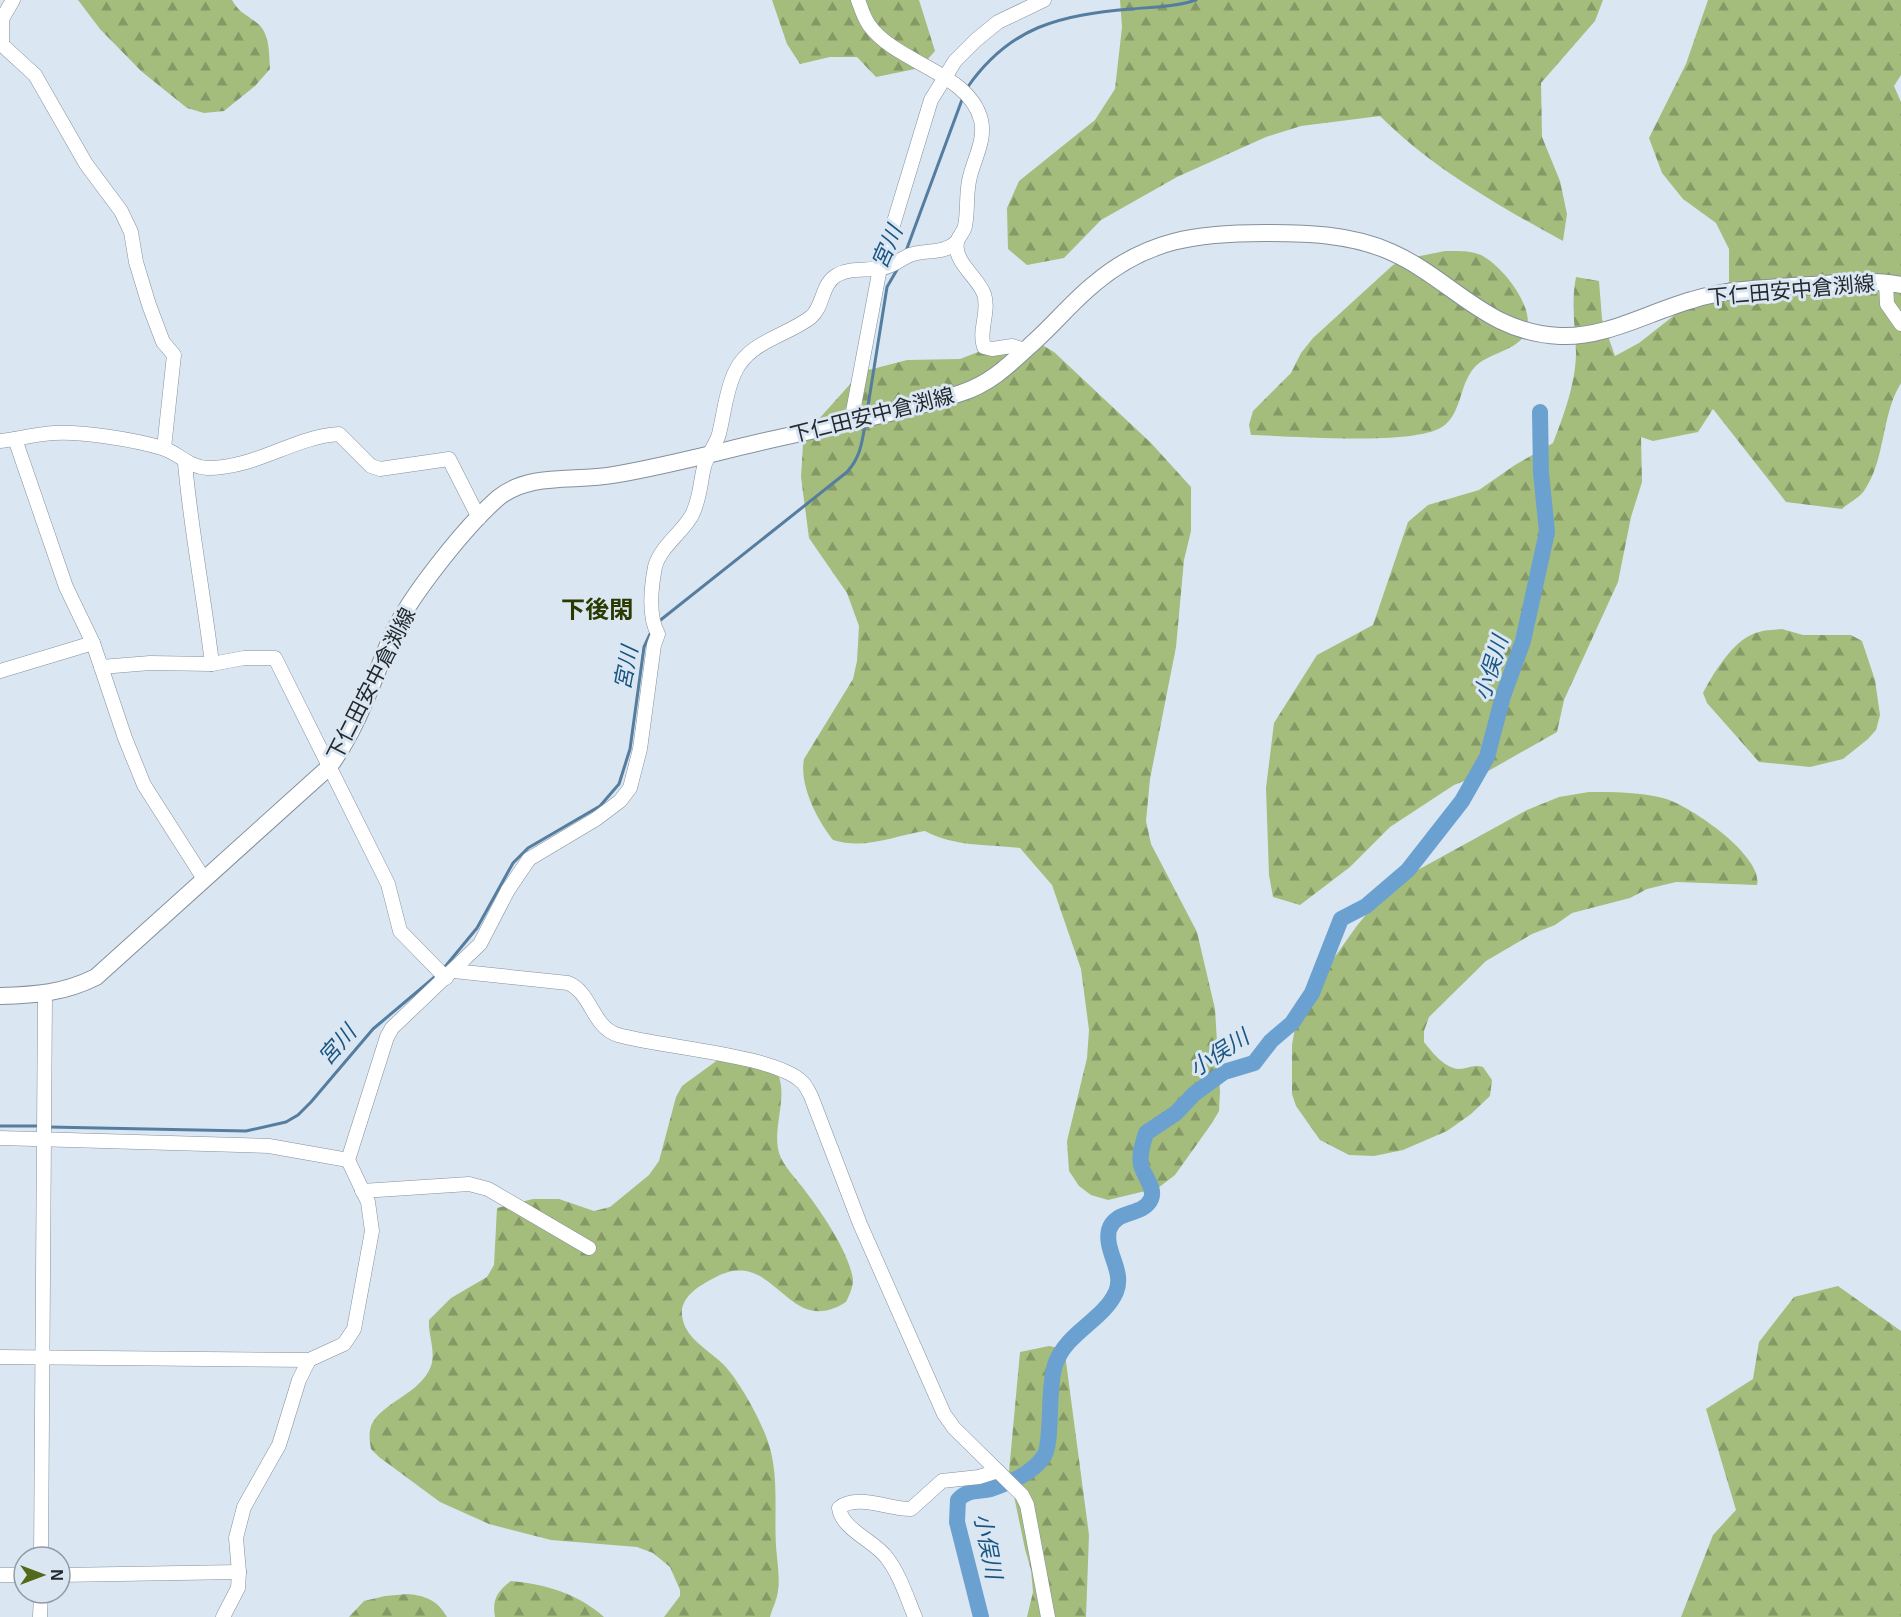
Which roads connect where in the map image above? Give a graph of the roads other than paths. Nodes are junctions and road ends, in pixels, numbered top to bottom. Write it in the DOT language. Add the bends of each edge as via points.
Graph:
graph roads {
  1 [pos="13,0"];
  2 [pos="858,0"];
  3 [pos="1044,0"];
  4 [pos="1,43"];
  5 [pos="947,80"];
  6 [pos="957,242"];
  7 [pos="884,268"];
  8 [pos="1894,284"];
  9 [pos="1901,324"];
  10 [pos="1026,350"];
  11 [pos="854,421"];
  12 [pos="15,439"];
  13 [pos="0,441"];
  14 [pos="164,448"];
  15 [pos="710,454"];
  16 [pos="185,463"];
  17 [pos="479,518"];
  18 [pos="93,643"];
  19 [pos="212,664"];
  20 [pos="101,667"];
  21 [pos="0,671"];
  22 [pos="329,767"];
  23 [pos="204,879"];
  24 [pos="450,975"];
  25 [pos="45,995"];
  26 [pos="0,996"];
  27 [pos="44,1136"];
  28 [pos="0,1138"];
  29 [pos="348,1160"];
  30 [pos="362,1191"];
  31 [pos="590,1248"];
  32 [pos="0,1357"];
  33 [pos="42,1357"];
  34 [pos="309,1360"];
  35 [pos="998,1471"];
  36 [pos="41,1545"];
  37 [pos="239,1572"];
  38 [pos="72,1575"];
  39 [pos="223,1617"];
  40 [pos="915,1617"];
  41 [pos="1048,1617"];
  1 -- 4 [label="street" via="2,19"];
  2 -- 5 [label="street" via="868,24 880,38 909,60"];
  3 -- 5 [label="street" via="987,30 963,52"];
  4 -- 14 [label="street" via="35,75 131,232 149,305 163,342 174,355"];
  5 -- 6 [label="street" via="976,106 983,136 968,183 965,228"];
  5 -- 7 [label="street" via="926,113"];
  6 -- 7 [label="street" via="937,252 912,254"];
  6 -- 10 [label="street" via="960,258 986,300 984,347"];
  7 -- 11 [label="street"];
  7 -- 15 [label="street" via="851,269 837,276 829,282 814,315 752,351 735,371"];
  8 -- 9 [label="street" via="1887,304"];
  8 -- 10 [label="main road, 下仁田安中倉渕線" via="1867,281 1726,292 1689,300 1595,332 1562,336 1530,333 1499,322 1413,264 1373,245 1337,236 1206,234 1168,242 1121,264 1093,284"];
  10 -- 11 [label="main road, 下仁田安中倉渕線" via="1011,366 981,385"];
  11 -- 15 [label="main road, 下仁田安中倉渕線"];
  12 -- 13 [label="street"];
  12 -- 14 [label="street" via="55,432"];
  12 -- 18 [label="street" via="66,587"];
  14 -- 16 [label="street"];
  15 -- 17 [label="main road, 下仁田安中倉渕線" via="614,475 532,482 500,497"];
  15 -- 24 [label="street" via="702,491 690,518 656,566 654,626 640,749 630,788 596,819 529,859 480,944"];
  16 -- 17 [label="street" via="205,468 237,465 322,435 339,434 371,466 380,469 449,459"];
  16 -- 19 [label="street" via="190,530"];
  17 -- 22 [label="main road, 下仁田安中倉渕線" via="404,611 369,692"];
  18 -- 20 [label="street"];
  18 -- 21 [label="street"];
  19 -- 20 [label="street"];
  19 -- 22 [label="street" via="275,658"];
  20 -- 23 [label="street" via="144,785"];
  22 -- 23 [label="main road, 下仁田安中倉渕線"];
  22 -- 24 [label="street" via="388,884 400,931 429,962"];
  23 -- 25 [label="main road, 下仁田安中倉渕線" via="96,976"];
  24 -- 29 [label="street" via="392,1028"];
  24 -- 35 [label="street" via="568,983 579,988 598,1020 615,1034 737,1058 774,1068 803,1082 931,1388 954,1428"];
  25 -- 26 [label="main road, 下仁田安中倉渕線"];
  25 -- 27 [label="street"];
  27 -- 28 [label="street"];
  27 -- 29 [label="street" via="269,1146"];
  27 -- 33 [label="street"];
  29 -- 30 [label="street"];
  30 -- 31 [label="street" via="459,1184 488,1188"];
  30 -- 34 [label="street" via="372,1215 372,1231 354,1329 345,1344"];
  32 -- 33 [label="street"];
  33 -- 34 [label="street"];
  33 -- 36 [label="street"];
  34 -- 37 [label="street" via="279,1445 244,1507 236,1538"];
  35 -- 40 [label="street" via="942,1481 911,1509 867,1503 839,1508 854,1529 887,1557"];
  35 -- 41 [label="street" via="1027,1505"];
  37 -- 38 [label="street"];
  37 -- 39 [label="street" via="237,1588"];
}
